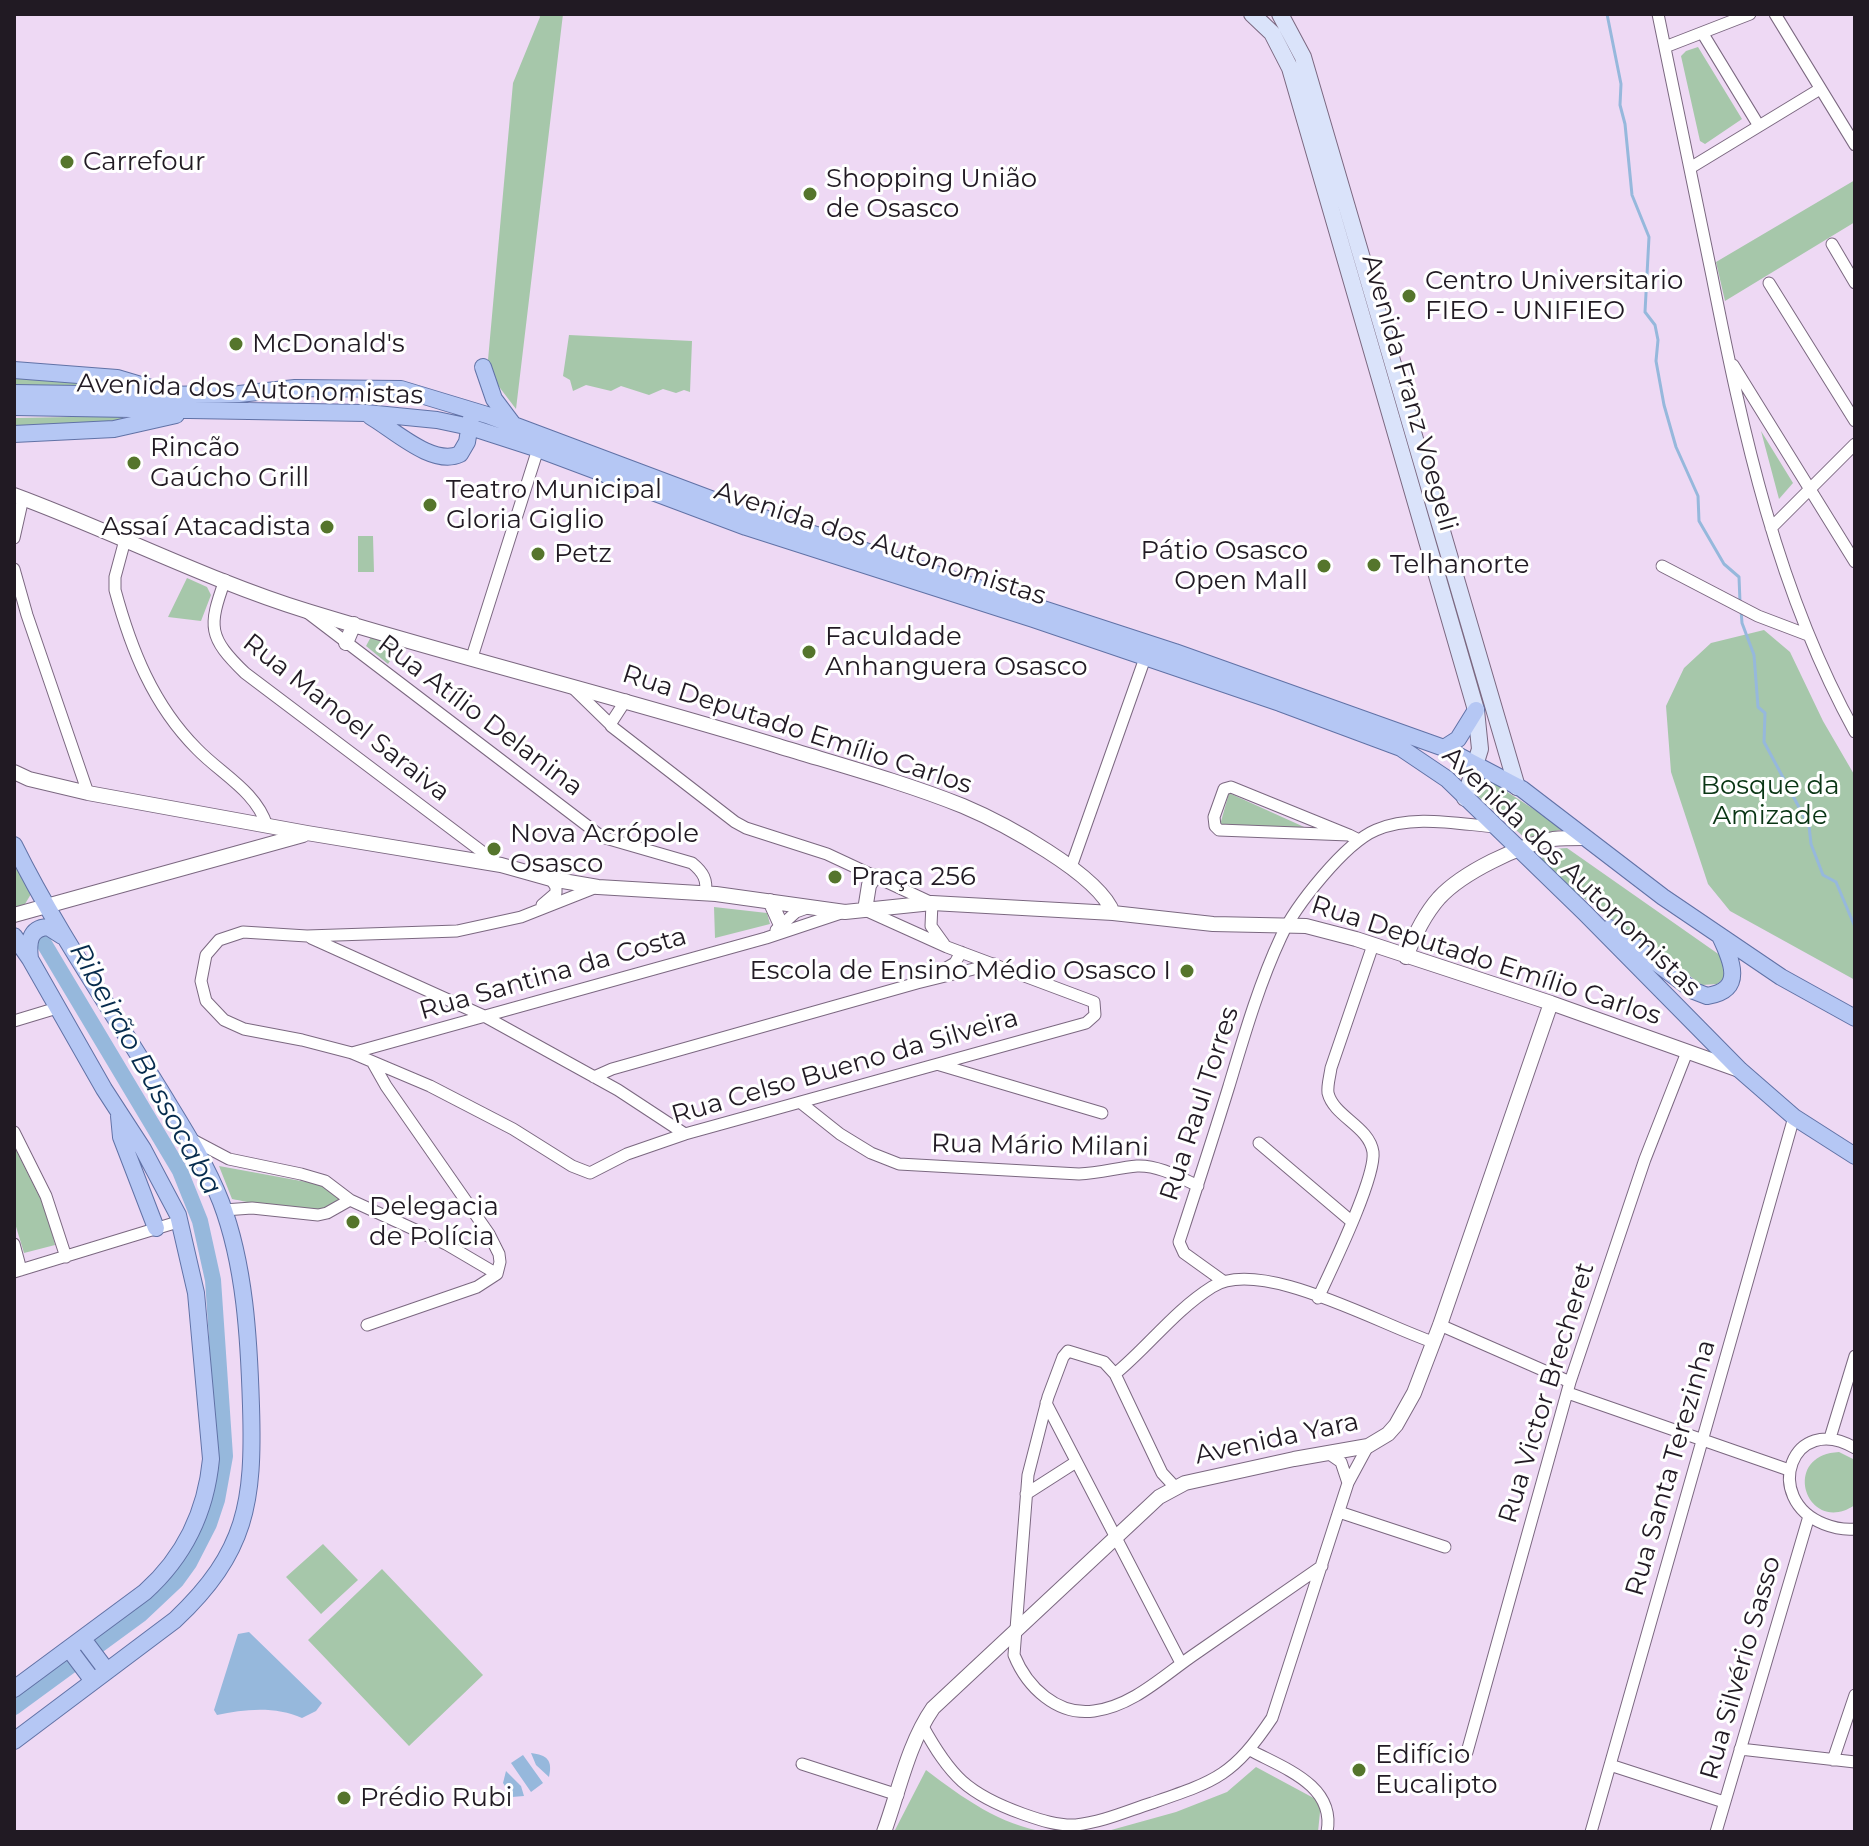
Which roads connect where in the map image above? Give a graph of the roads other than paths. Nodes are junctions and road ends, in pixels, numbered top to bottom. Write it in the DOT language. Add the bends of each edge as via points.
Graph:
graph roads {
  1 [pos="1658,14"];
  2 [pos="1750,14"];
  3 [pos="1775,14"];
  4 [pos="1283,18"];
  5 [pos="1264,21"];
  6 [pos="1703,34"];
  7 [pos="1665,47"];
  8 [pos="1820,89"];
  9 [pos="1759,126"];
  10 [pos="1855,145"];
  11 [pos="1690,168"];
  12 [pos="1832,244"];
  13 [pos="1769,283"];
  14 [pos="1855,283"];
  15 [pos="1728,358"];
  16 [pos="483,367"];
  17 [pos="14,370"];
  18 [pos="14,393"];
  19 [pos="169,394"];
  20 [pos="147,403"];
  21 [pos="14,407"];
  22 [pos="193,410"];
  23 [pos="366,413"];
  24 [pos="471,419"];
  25 [pos="1855,421"];
  26 [pos="513,425"];
  27 [pos="14,434"];
  28 [pos="1855,444"];
  29 [pos="538,449"];
  30 [pos="1809,488"];
  31 [pos="18,497"];
  32 [pos="1771,528"];
  33 [pos="14,538"];
  34 [pos="125,540"];
  35 [pos="1855,562"];
  36 [pos="1662,566"];
  37 [pos="14,569"];
  38 [pos="225,580"];
  39 [pos="304,610"];
  40 [pos="354,624"];
  41 [pos="1808,635"];
  42 [pos="1475,641"];
  43 [pos="346,643"];
  44 [pos="1458,646"];
  45 [pos="472,657"];
  46 [pos="1145,658"];
  47 [pos="569,684"];
  48 [pos="626,700"];
  49 [pos="1476,710"];
  50 [pos="610,724"];
  51 [pos="1855,732"];
  52 [pos="1444,748"];
  53 [pos="1477,765"];
  54 [pos="14,772"];
  55 [pos="1517,787"];
  56 [pos="88,793"];
  57 [pos="1465,798"];
  58 [pos="267,826"];
  59 [pos="1496,827"];
  60 [pos="307,833"];
  61 [pos="1353,837"];
  62 [pos="1584,838"];
  63 [pos="14,845"];
  64 [pos="250,851"];
  65 [pos="1520,851"];
  66 [pos="501,865"];
  67 [pos="1071,867"];
  68 [pos="875,876"];
  69 [pos="551,879"];
  70 [pos="598,887"];
  71 [pos="705,894"];
  72 [pos="770,901"];
  73 [pos="932,903"];
  74 [pos="45,905"];
  75 [pos="815,907"];
  76 [pos="865,910"];
  77 [pos="845,912"];
  78 [pos="1113,913"];
  79 [pos="1585,913"];
  80 [pos="14,915"];
  81 [pos="521,917"];
  82 [pos="1288,923"];
  83 [pos="781,925"];
  84 [pos="931,926"];
  85 [pos="911,932"];
  86 [pos="1719,935"];
  87 [pos="14,936"];
  88 [pos="307,936"];
  89 [pos="766,938"];
  90 [pos="66,940"];
  91 [pos="1373,945"];
  92 [pos="947,947"];
  93 [pos="961,952"];
  94 [pos="1406,957"];
  95 [pos="30,959"];
  96 [pos="995,964"];
  97 [pos="917,983"];
  98 [pos="1551,1003"];
  99 [pos="57,1008"];
  100 [pos="484,1016"];
  101 [pos="1855,1018"];
  102 [pos="14,1021"];
  103 [pos="1695,1027"];
  104 [pos="1687,1052"];
  105 [pos="352,1053"];
  106 [pos="373,1063"];
  107 [pos="939,1065"];
  108 [pos="1740,1070"];
  109 [pos="594,1077"];
  110 [pos="801,1103"];
  111 [pos="1102,1113"];
  112 [pos="119,1114"];
  113 [pos="1794,1117"];
  114 [pos="14,1132"];
  115 [pos="685,1134"];
  116 [pos="189,1137"];
  117 [pos="1259,1143"];
  118 [pos="1855,1156"];
  119 [pos="1198,1186"];
  120 [pos="350,1200"];
  121 [pos="224,1210"];
  122 [pos="181,1221"];
  123 [pos="1351,1221"];
  124 [pos="156,1228"];
  125 [pos="14,1244"];
  126 [pos="66,1257"];
  127 [pos="18,1271"];
  128 [pos="497,1274"];
  129 [pos="1223,1281"];
  130 [pos="1318,1298"];
  131 [pos="367,1325"];
  132 [pos="1440,1325"];
  133 [pos="1433,1342"];
  134 [pos="1855,1356"];
  135 [pos="1115,1374"];
  136 [pos="1569,1388"];
  137 [pos="1046,1403"];
  138 [pos="1830,1438"];
  139 [pos="1701,1441"];
  140 [pos="1368,1446"];
  141 [pos="1855,1448"];
  142 [pos="1328,1453"];
  143 [pos="1076,1462"];
  144 [pos="1789,1470"];
  145 [pos="1162,1473"];
  146 [pos="1348,1483"];
  147 [pos="1175,1487"];
  148 [pos="1026,1494"];
  149 [pos="1159,1497"];
  150 [pos="1339,1512"];
  151 [pos="1809,1516"];
  152 [pos="1855,1529"];
  153 [pos="1115,1538"];
  154 [pos="1445,1547"];
  155 [pos="1322,1566"];
  156 [pos="1014,1633"];
  157 [pos="78,1646"];
  158 [pos="1181,1663"];
  159 [pos="105,1668"];
  160 [pos="91,1677"];
  161 [pos="14,1689"];
  162 [pos="1855,1695"];
  163 [pos="922,1725"];
  164 [pos="14,1741"];
  165 [pos="1740,1749"];
  166 [pos="1250,1750"];
  167 [pos="1467,1752"];
  168 [pos="1833,1760"];
  169 [pos="1855,1762"];
  170 [pos="802,1764"];
  171 [pos="1610,1765"];
  172 [pos="898,1795"];
  173 [pos="1724,1802"];
  174 [pos="884,1832"];
  175 [pos="1327,1832"];
  176 [pos="1591,1832"];
  177 [pos="1716,1832"];
  1 -- 7 [label="street"];
  2 -- 6 [label="street"];
  3 -- 8 [label="street"];
  4 -- 5 [label="main road"];
  4 -- 42 [label="main road, Avenida Franz Voegeli" via="1303,57"];
  5 -- 44 [label="main road, Avenida Franz Voegeli" via="1290,68"];
  6 -- 7 [label="street"];
  6 -- 9 [label="street"];
  7 -- 11 [label="street"];
  8 -- 9 [label="street"];
  8 -- 10 [label="street"];
  9 -- 11 [label="street"];
  11 -- 15 [label="street"];
  12 -- 14 [label="street"];
  13 -- 25 [label="street"];
  15 -- 30 [label="street"];
  15 -- 32 [label="street"];
  16 -- 26 [label="main road" via="494,399"];
  17 -- 19 [label="main road" via="117,378"];
  18 -- 20 [label="main road"];
  19 -- 20 [label="main road, Avenida dos Autonomistas"];
  19 -- 24 [label="main road, Avenida dos Autonomistas" via="401,389"];
  20 -- 21 [label="main road, Avenida dos Autonomistas"];
  20 -- 22 [label="main road, Avenida dos Autonomistas"];
  22 -- 23 [label="main road, Avenida dos Autonomistas"];
  22 -- 27 [label="main road" via="114,429"];
  23 -- 24 [label="main road, Avenida dos Autonomistas"];
  23 -- 24 [label="main road" via="444,458 460,454"];
  24 -- 26 [label="main road, Avenida dos Autonomistas"];
  24 -- 29 [label="main road, Avenida dos Autonomistas"];
  26 -- 52 [label="main road, Avenida dos Autonomistas" via="740,510 1175,652"];
  28 -- 30 [label="street"];
  29 -- 45 [label="street"];
  29 -- 46 [label="main road, Avenida dos Autonomistas" via="746,527"];
  30 -- 32 [label="street"];
  30 -- 35 [label="street"];
  31 -- 33 [label="street"];
  31 -- 34 [label="street, Rua Deputado Emílio Carlos"];
  32 -- 41 [label="street"];
  34 -- 38 [label="street, Rua Deputado Emílio Carlos"];
  34 -- 58 [label="street" via="115,590 144,678 197,749 260,807"];
  36 -- 41 [label="street" via="1758,616"];
  37 -- 56 [label="street"];
  38 -- 39 [label="street, Rua Deputado Emílio Carlos"];
  38 -- 66 [label="street, Rua Manoel Saraiva" via="213,633 225,654"];
  39 -- 40 [label="street, Rua Deputado Emílio Carlos"];
  39 -- 43 [label="street, Rua Atílio Delanina"];
  40 -- 43 [label="street"];
  40 -- 45 [label="street, Rua Deputado Emílio Carlos"];
  41 -- 51 [label="street"];
  42 -- 44 [label="main road"];
  42 -- 55 [label="main road, Avenida Franz Voegeli"];
  43 -- 71 [label="street, Rua Atílio Delanina" via="602,837 692,863 707,884"];
  44 -- 49 [label="main road, Avenida Franz Voegeli"];
  45 -- 47 [label="street, Rua Deputado Emílio Carlos"];
  46 -- 57 [label="main road, Avenida dos Autonomistas" via="1401,748"];
  46 -- 67 [label="street"];
  47 -- 48 [label="street, Rua Deputado Emílio Carlos"];
  47 -- 50 [label="street"];
  48 -- 50 [label="street"];
  48 -- 67 [label="street, Rua Deputado Emílio Carlos" via="963,806"];
  49 -- 52 [label="main road" via="1458,739"];
  49 -- 53 [label="main road, Avenida Franz Voegeli"];
  50 -- 68 [label="street" via="735,822"];
  52 -- 53 [label="main road, Avenida dos Autonomistas"];
  53 -- 55 [label="main road, Avenida dos Autonomistas"];
  53 -- 57 [label="main road, Avenida Franz Voegeli"];
  54 -- 56 [label="street"];
  55 -- 62 [label="main road, Avenida dos Autonomistas"];
  56 -- 58 [label="street"];
  57 -- 59 [label="main road, Avenida dos Autonomistas"];
  58 -- 60 [label="street"];
  58 -- 64 [label="street"];
  59 -- 61 [label="street" via="1398,823"];
  59 -- 65 [label="main road, Avenida dos Autonomistas"];
  60 -- 64 [label="street"];
  60 -- 66 [label="street"];
  61 -- 61 [label="street" via="1231,787 1224,789 1214,817 1219,830"];
  61 -- 82 [label="street, Rua Raul Torres"];
  62 -- 65 [label="street" via="1556,839"];
  62 -- 86 [label="main road, Avenida dos Autonomistas"];
  63 -- 74 [label="main road"];
  64 -- 74 [label="street"];
  65 -- 79 [label="main road, Avenida dos Autonomistas"];
  65 -- 94 [label="street" via="1452,885 1422,922"];
  66 -- 69 [label="street"];
  67 -- 78 [label="street, Rua Deputado Emílio Carlos" via="1104,896"];
  68 -- 73 [label="street"];
  68 -- 76 [label="street"];
  69 -- 70 [label="street"];
  69 -- 81 [label="street" via="556,893"];
  70 -- 71 [label="street"];
  70 -- 81 [label="street"];
  71 -- 72 [label="street"];
  72 -- 75 [label="street"];
  72 -- 83 [label="street"];
  73 -- 76 [label="street"];
  73 -- 78 [label="street"];
  73 -- 84 [label="street"];
  74 -- 80 [label="street"];
  74 -- 90 [label="main road"];
  75 -- 77 [label="street"];
  75 -- 83 [label="street, Rua Santina da Costa" via="796,912"];
  76 -- 77 [label="street"];
  76 -- 85 [label="street"];
  77 -- 89 [label="street, Rua Santina da Costa"];
  78 -- 82 [label="street, Rua Deputado Emílio Carlos" via="1213,924"];
  79 -- 86 [label="main road" via="1707,996 1726,989 1733,973"];
  79 -- 103 [label="main road, Avenida dos Autonomistas"];
  81 -- 88 [label="street" via="439,933"];
  82 -- 91 [label="street, Rua Deputado Emílio Carlos"];
  82 -- 119 [label="street, Rua Raul Torres" via="1259,992"];
  83 -- 89 [label="street, Rua Santina da Costa"];
  84 -- 85 [label="street"];
  84 -- 92 [label="street"];
  85 -- 92 [label="street"];
  86 -- 101 [label="main road, Avenida dos Autonomistas"];
  87 -- 95 [label="main road"];
  88 -- 100 [label="street"];
  88 -- 105 [label="street" via="243,932 219,940 203,961 206,1001 224,1020 244,1029"];
  89 -- 100 [label="street, Rua Santina da Costa"];
  90 -- 95 [label="main road" via="48,927 38,928 32,933"];
  90 -- 116 [label="main road"];
  91 -- 94 [label="street, Rua Deputado Emílio Carlos"];
  91 -- 123 [label="street" via="1328,1086 1332,1101 1366,1137 1373,1153"];
  92 -- 93 [label="street"];
  93 -- 96 [label="street"];
  93 -- 97 [label="street" via="950,967"];
  94 -- 98 [label="street, Rua Deputado Emílio Carlos"];
  95 -- 99 [label="main road"];
  96 -- 97 [label="street"];
  96 -- 107 [label="street, Rua Celso Bueno da Silveira" via="1094,1002 1095,1015 1086,1023"];
  97 -- 109 [label="street"];
  98 -- 104 [label="street, Rua Deputado Emílio Carlos"];
  98 -- 132 [label="street, Avenida Yara"];
  99 -- 102 [label="street"];
  99 -- 112 [label="main road"];
  100 -- 105 [label="street, Rua Santina da Costa"];
  100 -- 109 [label="street"];
  103 -- 104 [label="street, Rua Deputado Emílio Carlos" via="1695,1042"];
  103 -- 108 [label="main road, Avenida dos Autonomistas"];
  104 -- 108 [label="street, Rua Deputado Emílio Carlos"];
  104 -- 136 [label="street, Rua Victor Brecheret" via="1645,1159"];
  105 -- 106 [label="street"];
  106 -- 115 [label="street, Rua Celso Bueno da Silveira" via="462,1100 583,1172"];
  106 -- 128 [label="street" via="489,1234 499,1254"];
  107 -- 110 [label="street, Rua Celso Bueno da Silveira"];
  107 -- 111 [label="street"];
  108 -- 113 [label="main road, Avenida dos Autonomistas"];
  109 -- 115 [label="street"];
  110 -- 115 [label="street, Rua Celso Bueno da Silveira"];
  110 -- 119 [label="street, Rua Mário Milani" via="849,1140 899,1164 1079,1174 1139,1166"];
  112 -- 122 [label="main road"];
  112 -- 124 [label="main road" via="123,1141"];
  113 -- 118 [label="main road, Avenida dos Autonomistas"];
  113 -- 139 [label="street, Rua Santa Terezinha"];
  114 -- 126 [label="street" via="46,1196"];
  116 -- 120 [label="street" via="229,1159 318,1178"];
  116 -- 121 [label="main road"];
  117 -- 123 [label="street"];
  119 -- 129 [label="street, Rua Raul Torres" via="1179,1245"];
  120 -- 121 [label="street" via="318,1215"];
  120 -- 128 [label="street"];
  121 -- 159 [label="main road" via="240,1282 250,1381 252,1458 241,1526 204,1590 175,1620"];
  122 -- 124 [label="street"];
  122 -- 157 [label="main road" via="202,1346 209,1483 192,1532 164,1575"];
  123 -- 130 [label="street"];
  124 -- 126 [label="street"];
  125 -- 127 [label="street"];
  126 -- 127 [label="street"];
  128 -- 131 [label="street" via="477,1287"];
  129 -- 130 [label="street" via="1254,1278"];
  129 -- 135 [label="street" via="1175,1316"];
  130 -- 133 [label="street"];
  132 -- 133 [label="street, Avenida Yara"];
  132 -- 136 [label="street"];
  133 -- 140 [label="street, Avenida Yara" via="1402,1417"];
  134 -- 138 [label="street"];
  135 -- 137 [label="street" via="1104,1362 1068,1351"];
  135 -- 145 [label="street"];
  136 -- 139 [label="street"];
  136 -- 167 [label="street, Rua Victor Brecheret"];
  137 -- 143 [label="street"];
  137 -- 148 [label="street"];
  138 -- 141 [label="street"];
  138 -- 144 [label="street" via="1808,1443"];
  139 -- 144 [label="street"];
  139 -- 171 [label="street, Rua Santa Terezinha"];
  140 -- 142 [label="street, Avenida Yara"];
  140 -- 146 [label="street"];
  142 -- 146 [label="street" via="1341,1462"];
  142 -- 147 [label="street, Avenida Yara"];
  143 -- 148 [label="street"];
  143 -- 153 [label="street"];
  144 -- 151 [label="street" via="1791,1491"];
  145 -- 147 [label="street"];
  145 -- 149 [label="street"];
  146 -- 150 [label="street"];
  147 -- 149 [label="street, Avenida Yara"];
  148 -- 156 [label="street"];
  149 -- 153 [label="street, Avenida Yara"];
  150 -- 154 [label="street"];
  150 -- 155 [label="street"];
  151 -- 152 [label="street" via="1840,1529"];
  151 -- 165 [label="street, Rua Silvério Sasso"];
  153 -- 156 [label="street, Avenida Yara"];
  153 -- 158 [label="street"];
  155 -- 158 [label="street"];
  155 -- 166 [label="street" via="1272,1718"];
  156 -- 158 [label="street" via="1021,1671 1054,1704 1073,1711 1117,1706"];
  156 -- 163 [label="street, Avenida Yara" via="946,1695"];
  157 -- 159 [label="main road"];
  157 -- 160 [label="main road"];
  157 -- 161 [label="main road"];
  159 -- 160 [label="main road"];
  160 -- 164 [label="main road"];
  162 -- 168 [label="street"];
  163 -- 166 [label="street" via="947,1767 967,1787 993,1803 1073,1825 1100,1821 1204,1785"];
  163 -- 172 [label="street, Avenida Yara"];
  165 -- 168 [label="street"];
  165 -- 173 [label="street, Rua Silvério Sasso"];
  166 -- 175 [label="street" via="1317,1791 1328,1813"];
  168 -- 169 [label="street"];
  170 -- 172 [label="street"];
  171 -- 173 [label="street"];
  171 -- 176 [label="street, Rua Santa Terezinha"];
  172 -- 174 [label="street, Avenida Yara"];
  173 -- 177 [label="street, Rua Silvério Sasso"];
}
